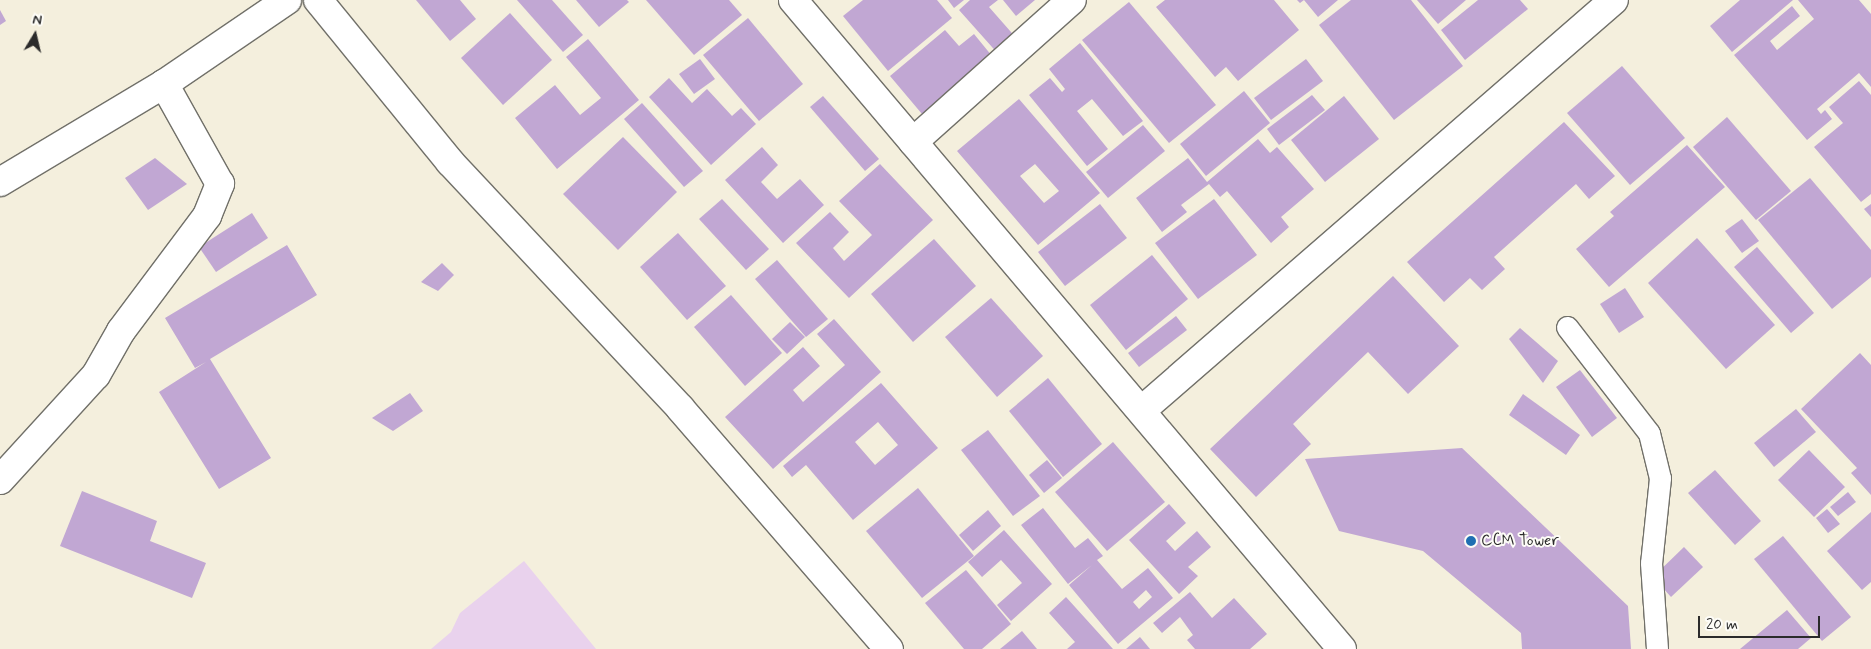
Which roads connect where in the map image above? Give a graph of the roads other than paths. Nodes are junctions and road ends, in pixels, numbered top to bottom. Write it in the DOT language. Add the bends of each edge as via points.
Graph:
graph roads {
  1 [pos="287,0"];
  2 [pos="318,0"];
  3 [pos="1072,0"];
  4 [pos="1614,0"];
  5 [pos="805,4"];
  6 [pos="164,84"];
  7 [pos="912,142"];
  8 [pos="0,182"];
  9 [pos="1566,327"];
  10 [pos="1142,410"];
  11 [pos="0,480"];
  12 [pos="889,649"];
  13 [pos="1342,649"];
  14 [pos="1657,649"];
  1 -- 6 [label="street"];
  2 -- 12 [label="street" via="450,162 680,408"];
  3 -- 7 [label="street"];
  4 -- 10 [label="street"];
  5 -- 7 [label="street"];
  6 -- 8 [label="street"];
  6 -- 11 [label="street" via="220,184 207,216 121,331 96,375"];
  7 -- 10 [label="street"];
  9 -- 14 [label="lane" via="1649,433 1660,478 1651,563"];
  10 -- 13 [label="street"];
}
